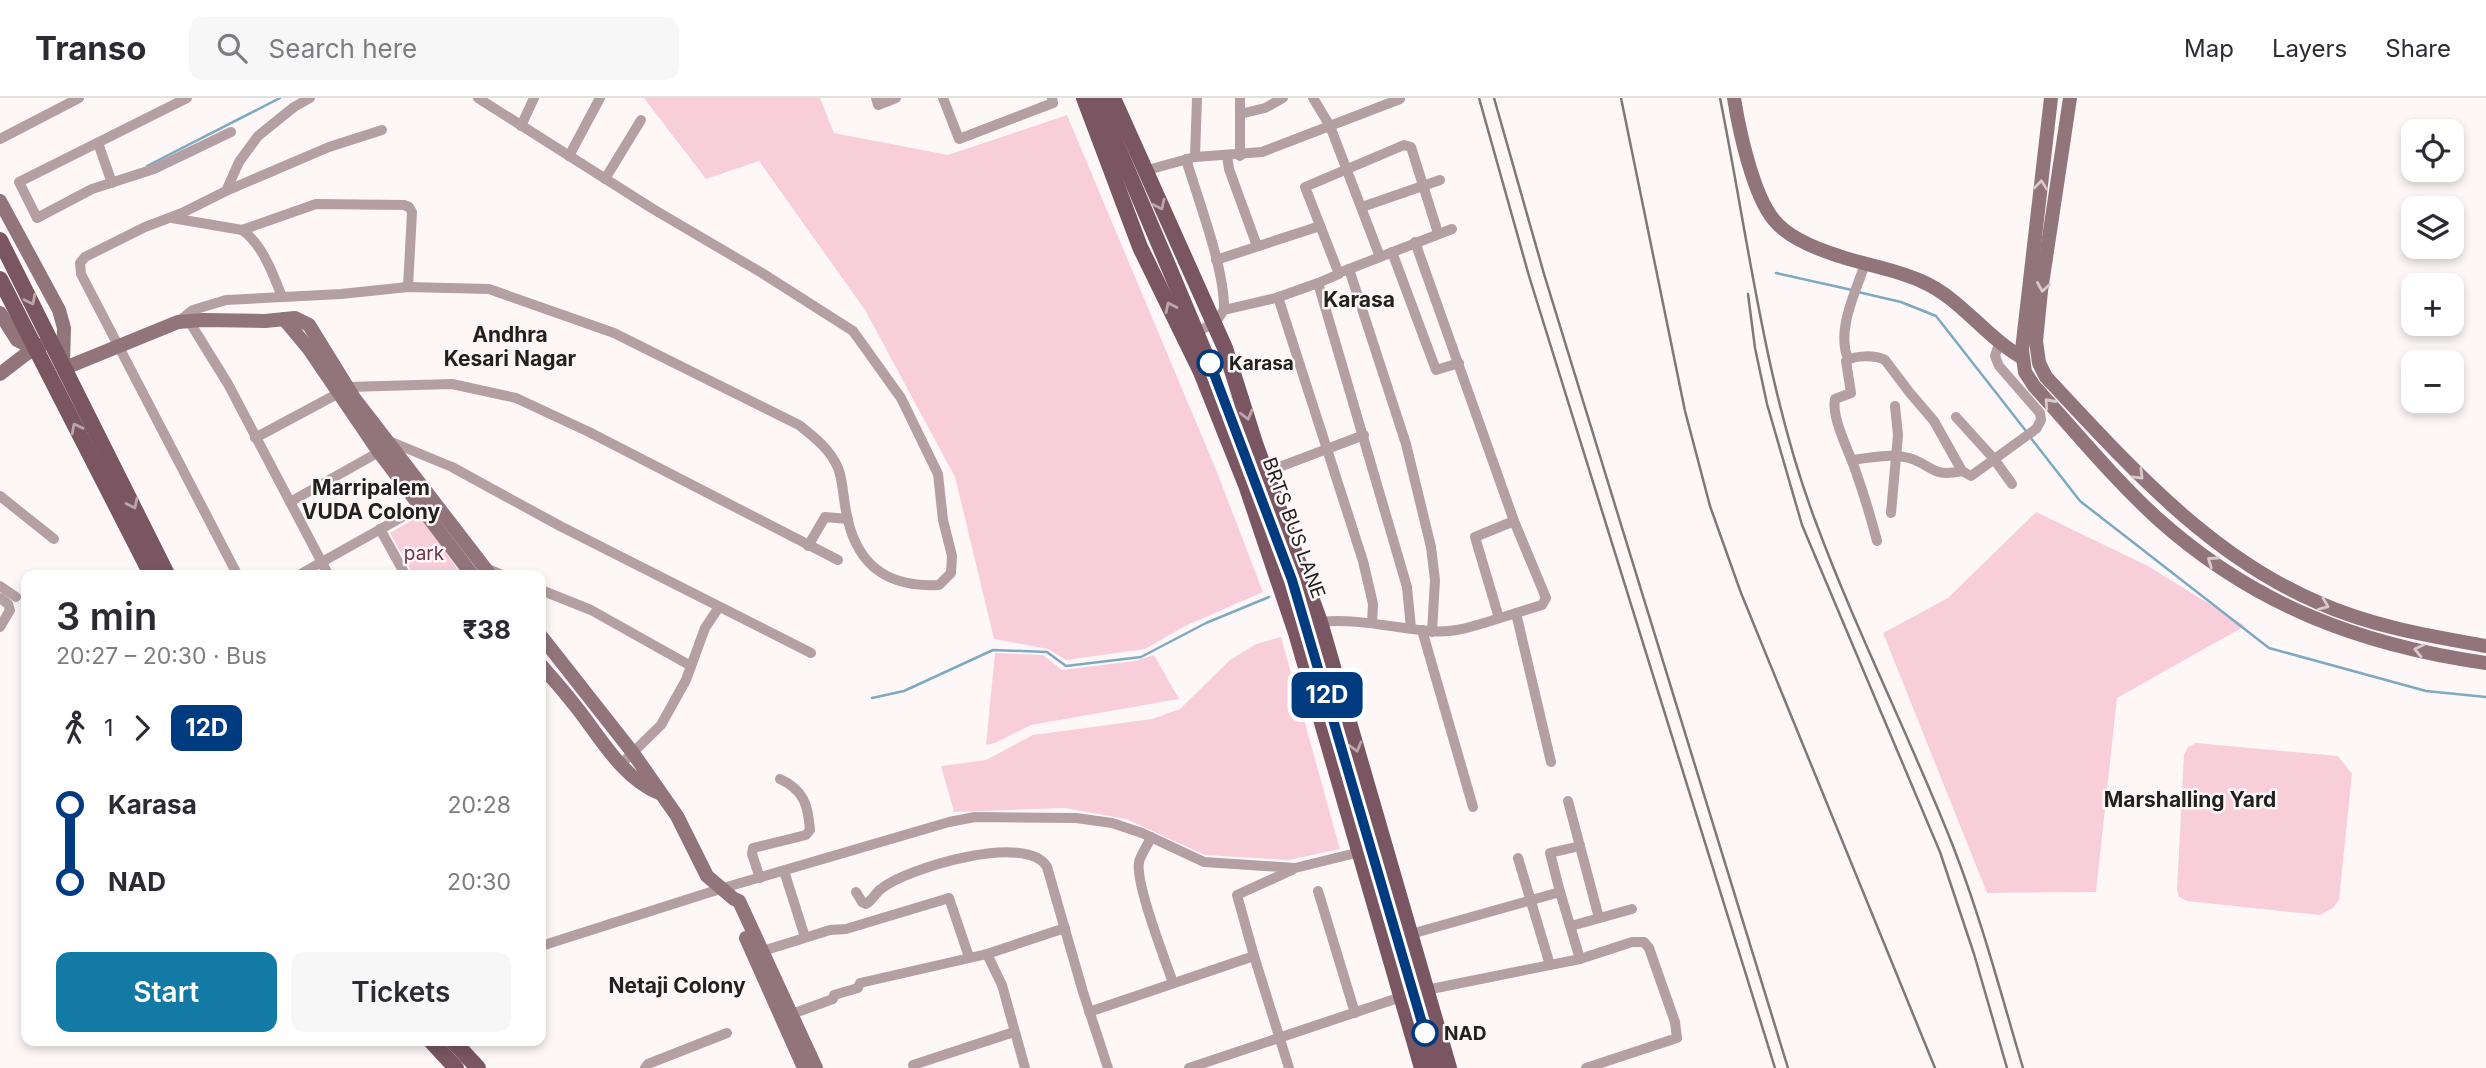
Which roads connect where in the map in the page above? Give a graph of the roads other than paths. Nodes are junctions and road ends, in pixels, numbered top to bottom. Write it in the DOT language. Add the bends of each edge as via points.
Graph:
graph roads {
  1 [pos="79,98"];
  2 [pos="187,98"];
  3 [pos="310,98"];
  4 [pos="478,98"];
  5 [pos="534,98"];
  6 [pos="876,98"];
  7 [pos="897,98"];
  8 [pos="943,98"];
  9 [pos="1052,98"];
  10 [pos="1084,98"];
  11 [pos="1097,98"];
  12 [pos="1113,98"];
  13 [pos="1191,98"];
  14 [pos="1197,98"];
  15 [pos="1240,98"];
  16 [pos="1283,98"];
  17 [pos="1312,98"];
  18 [pos="1734,98"];
  19 [pos="2051,98"];
  20 [pos="2070,98"];
  21 [pos="1400,99"];
  22 [pos="596,100"];
  23 [pos="1262,103"];
  24 [pos="1372,103"];
  25 [pos="1240,114"];
  26 [pos="641,120"];
  27 [pos="520,126"];
  28 [pos="1330,126"];
  29 [pos="382,130"];
  30 [pos="231,132"];
  31 [pos="0,139"];
  32 [pos="98,143"];
  33 [pos="569,156"];
  34 [pos="1227,156"];
  35 [pos="1240,156"];
  36 [pos="1186,159"];
  37 [pos="1346,170"];
  38 [pos="1144,171"];
  39 [pos="606,179"];
  40 [pos="1440,180"];
  41 [pos="112,183"];
  42 [pos="1423,186"];
  43 [pos="226,191"];
  44 [pos="0,201"];
  45 [pos="1362,207"];
  46 [pos="169,218"];
  47 [pos="1320,226"];
  48 [pos="1452,229"];
  49 [pos="242,230"];
  50 [pos="1438,233"];
  51 [pos="0,240"];
  52 [pos="1415,242"];
  53 [pos="1257,246"];
  54 [pos="1392,251"];
  55 [pos="1380,257"];
  56 [pos="1216,260"];
  57 [pos="1865,264"];
  58 [pos="1344,272"];
  59 [pos="0,279"];
  60 [pos="1318,283"];
  61 [pos="408,287"];
  62 [pos="1278,297"];
  63 [pos="282,298"];
  64 [pos="0,313"];
  65 [pos="1219,316"];
  66 [pos="183,321"];
  67 [pos="1191,334"];
  68 [pos="51,340"];
  69 [pos="1999,344"];
  70 [pos="117,347"];
  71 [pos="35,349"];
  72 [pos="2023,358"];
  73 [pos="1848,359"];
  74 [pos="1459,363"];
  75 [pos="64,365"];
  76 [pos="0,374"];
  77 [pos="344,390"];
  78 [pos="1895,406"];
  79 [pos="1956,417"];
  80 [pos="1364,435"];
  81 [pos="256,438"];
  82 [pos="384,447"];
  83 [pos="1328,449"];
  84 [pos="1895,456"];
  85 [pos="1994,459"];
  86 [pos="1852,460"];
  87 [pos="1962,471"];
  88 [pos="1266,472"];
  89 [pos="2012,484"];
  90 [pos="0,496"];
  91 [pos="290,502"];
  92 [pos="426,503"];
  93 [pos="1891,513"];
  94 [pos="848,519"];
  95 [pos="1514,521"];
  96 [pos="380,529"];
  97 [pos="54,538"];
  98 [pos="1877,541"];
  99 [pos="808,546"];
  100 [pos="838,560"];
  101 [pos="322,562"];
  102 [pos="149,570"];
  103 [pos="166,570"];
  104 [pos="235,570"];
  105 [pos="308,570"];
  106 [pos="327,570"];
  107 [pos="403,570"];
  108 [pos="481,570"];
  109 [pos="0,586"];
  110 [pos="546,592"];
  111 [pos="16,597"];
  112 [pos="0,598"];
  113 [pos="719,607"];
  114 [pos="1516,613"];
  115 [pos="1499,618"];
  116 [pos="1320,622"];
  117 [pos="1372,623"];
  118 [pos="0,627"];
  119 [pos="1422,630"];
  120 [pos="546,642"];
  121 [pos="2486,646"];
  122 [pos="811,653"];
  123 [pos="2486,663"];
  124 [pos="691,666"];
  125 [pos="546,672"];
  126 [pos="633,753"];
  127 [pos="1551,762"];
  128 [pos="621,764"];
  129 [pos="780,779"];
  130 [pos="660,793"];
  131 [pos="1568,801"];
  132 [pos="1472,807"];
  133 [pos="1151,837"];
  134 [pos="1580,846"];
  135 [pos="1360,852"];
  136 [pos="1518,858"];
  137 [pos="1295,868"];
  138 [pos="784,872"];
  139 [pos="760,878"];
  140 [pos="720,889"];
  141 [pos="1318,891"];
  142 [pos="856,892"];
  143 [pos="1560,892"];
  144 [pos="734,900"];
  145 [pos="1531,900"];
  146 [pos="1632,909"];
  147 [pos="1600,918"];
  148 [pos="1571,926"];
  149 [pos="1065,928"];
  150 [pos="1411,934"];
  151 [pos="805,937"];
  152 [pos="546,944"];
  153 [pos="763,951"];
  154 [pos="987,954"];
  155 [pos="1254,956"];
  156 [pos="969,957"];
  157 [pos="1580,959"];
  158 [pos="1550,965"];
  159 [pos="1173,984"];
  160 [pos="1426,990"];
  161 [pos="1401,998"];
  162 [pos="1089,1012"];
  163 [pos="1355,1013"];
  164 [pos="792,1014"];
  165 [pos="1014,1032"];
  166 [pos="727,1034"];
  167 [pos="1279,1038"];
  168 [pos="436,1046"];
  169 [pos="458,1046"];
  170 [pos="1208,1065"];
  171 [pos="913,1066"];
  172 [pos="456,1068"];
  173 [pos="478,1068"];
  174 [pos="645,1068"];
  175 [pos="804,1068"];
  176 [pos="816,1068"];
  177 [pos="1024,1068"];
  178 [pos="1108,1068"];
  179 [pos="1189,1068"];
  180 [pos="1289,1068"];
  181 [pos="1422,1068"];
  182 [pos="1435,1068"];
  183 [pos="1449,1068"];
  184 [pos="1586,1068"];
  1 -- 31 [label="street"];
  2 -- 32 [label="street"];
  3 -- 43 [label="street" via="258,136"];
  4 -- 27 [label="street"];
  5 -- 27 [label="street"];
  6 -- 7 [label="street" via="878,105"];
  8 -- 9 [label="street" via="959,139 1053,103"];
  67 -- 10 [label="main road, one-way" via="1140,247"];
  11 -- 67 [label="main road, BRTS BUS LANE"];
  12 -- 38 [label="main road"];
  13 -- 14 [label="street"];
  14 -- 36 [label="street"];
  15 -- 25 [label="street"];
  16 -- 23 [label="street"];
  17 -- 28 [label="street"];
  18 -- 57 [label="street" via="1754,176 1774,220 1811,246"];
  72 -- 19 [label="street, one-way"];
  20 -- 121 [label="street, one-way" via="2036,341 2046,377 2174,508 2252,568 2346,613 2393,628"];
  21 -- 24 [label="street"];
  22 -- 33 [label="street"];
  23 -- 25 [label="street"];
  24 -- 28 [label="street"];
  25 -- 35 [label="street"];
  26 -- 39 [label="street"];
  27 -- 33 [label="street"];
  28 -- 35 [label="street"];
  28 -- 37 [label="street"];
  29 -- 43 [label="street"];
  30 -- 41 [label="street" via="154,169"];
  32 -- 41 [label="street"];
  32 -- 41 [label="street" via="19,182 37,218"];
  33 -- 39 [label="street"];
  34 -- 35 [label="street"];
  34 -- 36 [label="street"];
  34 -- 53 [label="street"];
  36 -- 38 [label="street"];
  36 -- 56 [label="street"];
  37 -- 42 [label="street" via="1408,145"];
  37 -- 45 [label="street"];
  37 -- 47 [label="street" via="1305,187"];
  38 -- 65 [label="main road, one-way"];
  39 -- 94 [label="street" via="853,331 901,398 938,474 951,573 939,584 924,586 887,577 864,559"];
  40 -- 42 [label="street"];
  42 -- 45 [label="street"];
  42 -- 50 [label="street"];
  43 -- 46 [label="street"];
  44 -- 75 [label="street" via="59,310"];
  45 -- 55 [label="street"];
  46 -- 49 [label="street"];
  46 -- 70 [label="street" via="80,263 81,274"];
  47 -- 53 [label="street"];
  47 -- 58 [label="street"];
  48 -- 50 [label="street"];
  49 -- 61 [label="street" via="316,204 404,205 412,212"];
  49 -- 63 [label="street" via="272,271"];
  50 -- 52 [label="street"];
  51 -- 68 [label="main road, one-way"];
  52 -- 54 [label="street"];
  52 -- 74 [label="street"];
  53 -- 56 [label="street"];
  54 -- 55 [label="street"];
  54 -- 74 [label="street" via="1437,370"];
  55 -- 58 [label="street"];
  56 -- 65 [label="street" via="1224,296"];
  57 -- 69 [label="street" via="1920,280 1947,295"];
  57 -- 73 [label="street" via="1847,317"];
  58 -- 60 [label="street"];
  58 -- 119 [label="street" via="1406,444 1428,536 1434,580"];
  59 -- 71 [label="main road"];
  60 -- 62 [label="street"];
  60 -- 80 [label="street"];
  61 -- 63 [label="street"];
  61 -- 94 [label="street" via="489,289 602,329 799,425 823,446 839,469"];
  62 -- 65 [label="street"];
  62 -- 83 [label="street"];
  63 -- 66 [label="street" via="226,300 193,310"];
  64 -- 71 [label="street" via="17,340"];
  65 -- 67 [label="street"];
  65 -- 88 [label="main road, one-way"];
  66 -- 70 [label="street"];
  66 -- 77 [label="street" via="295,318 309,325"];
  66 -- 81 [label="street" via="228,384"];
  67 -- 135 [label="main road" via="1297,633"];
  67 -- 182 [label="main road, BRTS BUS LANE" via="1266,508 1298,597"];
  68 -- 71 [label="street"];
  68 -- 75 [label="main road"];
  69 -- 72 [label="street"];
  69 -- 85 [label="street" via="1995,356 1999,366 2040,413 2041,420 2036,429"];
  70 -- 75 [label="street"];
  70 -- 104 [label="street"];
  71 -- 76 [label="street"];
  102 -- 71 [label="main road, one-way"];
  123 -- 72 [label="street, one-way" via="2417,651 2335,628 2234,576 2167,526 2102,463 2034,386"];
  73 -- 86 [label="street" via="1851,393 1835,399 1834,404"];
  73 -- 87 [label="street" via="1885,360 1934,421"];
  74 -- 95 [label="street"];
  75 -- 103 [label="main road, one-way"];
  77 -- 81 [label="street"];
  77 -- 82 [label="street"];
  77 -- 99 [label="street" via="452,384 516,398"];
  78 -- 84 [label="street"];
  79 -- 85 [label="street"];
  80 -- 83 [label="street"];
  80 -- 119 [label="street"];
  81 -- 91 [label="street"];
  82 -- 91 [label="street"];
  82 -- 92 [label="street"];
  82 -- 113 [label="street" via="452,467"];
  83 -- 88 [label="street"];
  83 -- 117 [label="street" via="1363,562 1373,604"];
  84 -- 86 [label="street"];
  84 -- 87 [label="street" via="1910,458 1937,473"];
  84 -- 93 [label="street"];
  85 -- 87 [label="street" via="1971,476"];
  85 -- 89 [label="street"];
  86 -- 98 [label="street"];
  88 -- 116 [label="main road"];
  90 -- 97 [label="street"];
  91 -- 101 [label="street"];
  92 -- 96 [label="street"];
  92 -- 108 [label="street"];
  94 -- 99 [label="street" via="825,517"];
  95 -- 114 [label="street" via="1546,598 1542,605"];
  95 -- 115 [label="street" via="1475,537"];
  96 -- 101 [label="street"];
  96 -- 107 [label="street"];
  99 -- 100 [label="street"];
  101 -- 105 [label="street"];
  101 -- 106 [label="street"];
  109 -- 111 [label="street"];
  110 -- 124 [label="street" via="591,610"];
  112 -- 118 [label="street" via="10,610"];
  113 -- 122 [label="street"];
  113 -- 124 [label="street" via="705,628"];
  114 -- 115 [label="street"];
  114 -- 127 [label="street"];
  115 -- 119 [label="street" via="1466,628"];
  116 -- 117 [label="street"];
  116 -- 150 [label="main road, one-way"];
  117 -- 119 [label="street"];
  119 -- 132 [label="street"];
  120 -- 126 [label="street"];
  124 -- 126 [label="street" via="662,724"];
  125 -- 128 [label="street"];
  126 -- 128 [label="street"];
  126 -- 130 [label="street"];
  128 -- 130 [label="street" via="645,788"];
  129 -- 139 [label="street" via="802,794 810,830 806,835 753,848"];
  130 -- 140 [label="street" via="707,876"];
  131 -- 134 [label="street"];
  133 -- 137 [label="street" via="1204,862"];
  133 -- 138 [label="street" via="1112,823 1076,818 975,817"];
  133 -- 159 [label="street" via="1139,863 1141,878"];
  134 -- 143 [label="street" via="1549,853"];
  134 -- 147 [label="street"];
  135 -- 137 [label="street"];
  135 -- 161 [label="main road"];
  136 -- 145 [label="street"];
  137 -- 155 [label="street" via="1237,895"];
  138 -- 139 [label="street"];
  138 -- 151 [label="street"];
  139 -- 140 [label="street"];
  140 -- 144 [label="street"];
  140 -- 152 [label="street"];
  141 -- 163 [label="street"];
  142 -- 149 [label="street" via="866,904 880,889 928,868 973,855 1032,854 1045,863"];
  143 -- 145 [label="street"];
  143 -- 148 [label="street"];
  144 -- 153 [label="street" via="739,901"];
  144 -- 175 [label="street" via="733,908"];
  145 -- 150 [label="street"];
  145 -- 158 [label="street"];
  146 -- 147 [label="street"];
  147 -- 148 [label="street"];
  148 -- 157 [label="street"];
  149 -- 154 [label="street"];
  149 -- 162 [label="street"];
  150 -- 160 [label="main road"];
  151 -- 153 [label="street"];
  151 -- 156 [label="street" via="949,898"];
  153 -- 164 [label="street"];
  154 -- 156 [label="street"];
  154 -- 165 [label="street" via="1002,985"];
  155 -- 159 [label="street"];
  155 -- 167 [label="street"];
  156 -- 164 [label="street" via="860,983 858,988"];
  157 -- 158 [label="street"];
  157 -- 184 [label="street" via="1632,942 1646,943 1678,1033 1675,1039"];
  158 -- 160 [label="street"];
  159 -- 162 [label="street"];
  160 -- 183 [label="main road"];
  161 -- 163 [label="street"];
  161 -- 181 [label="main road"];
  162 -- 178 [label="street"];
  163 -- 167 [label="street"];
  164 -- 176 [label="street"];
  165 -- 171 [label="street"];
  165 -- 177 [label="street"];
  166 -- 174 [label="street"];
  167 -- 170 [label="street"];
  167 -- 180 [label="street"];
  168 -- 172 [label="main road"];
  169 -- 173 [label="main road"];
  170 -- 179 [label="street"];
}
